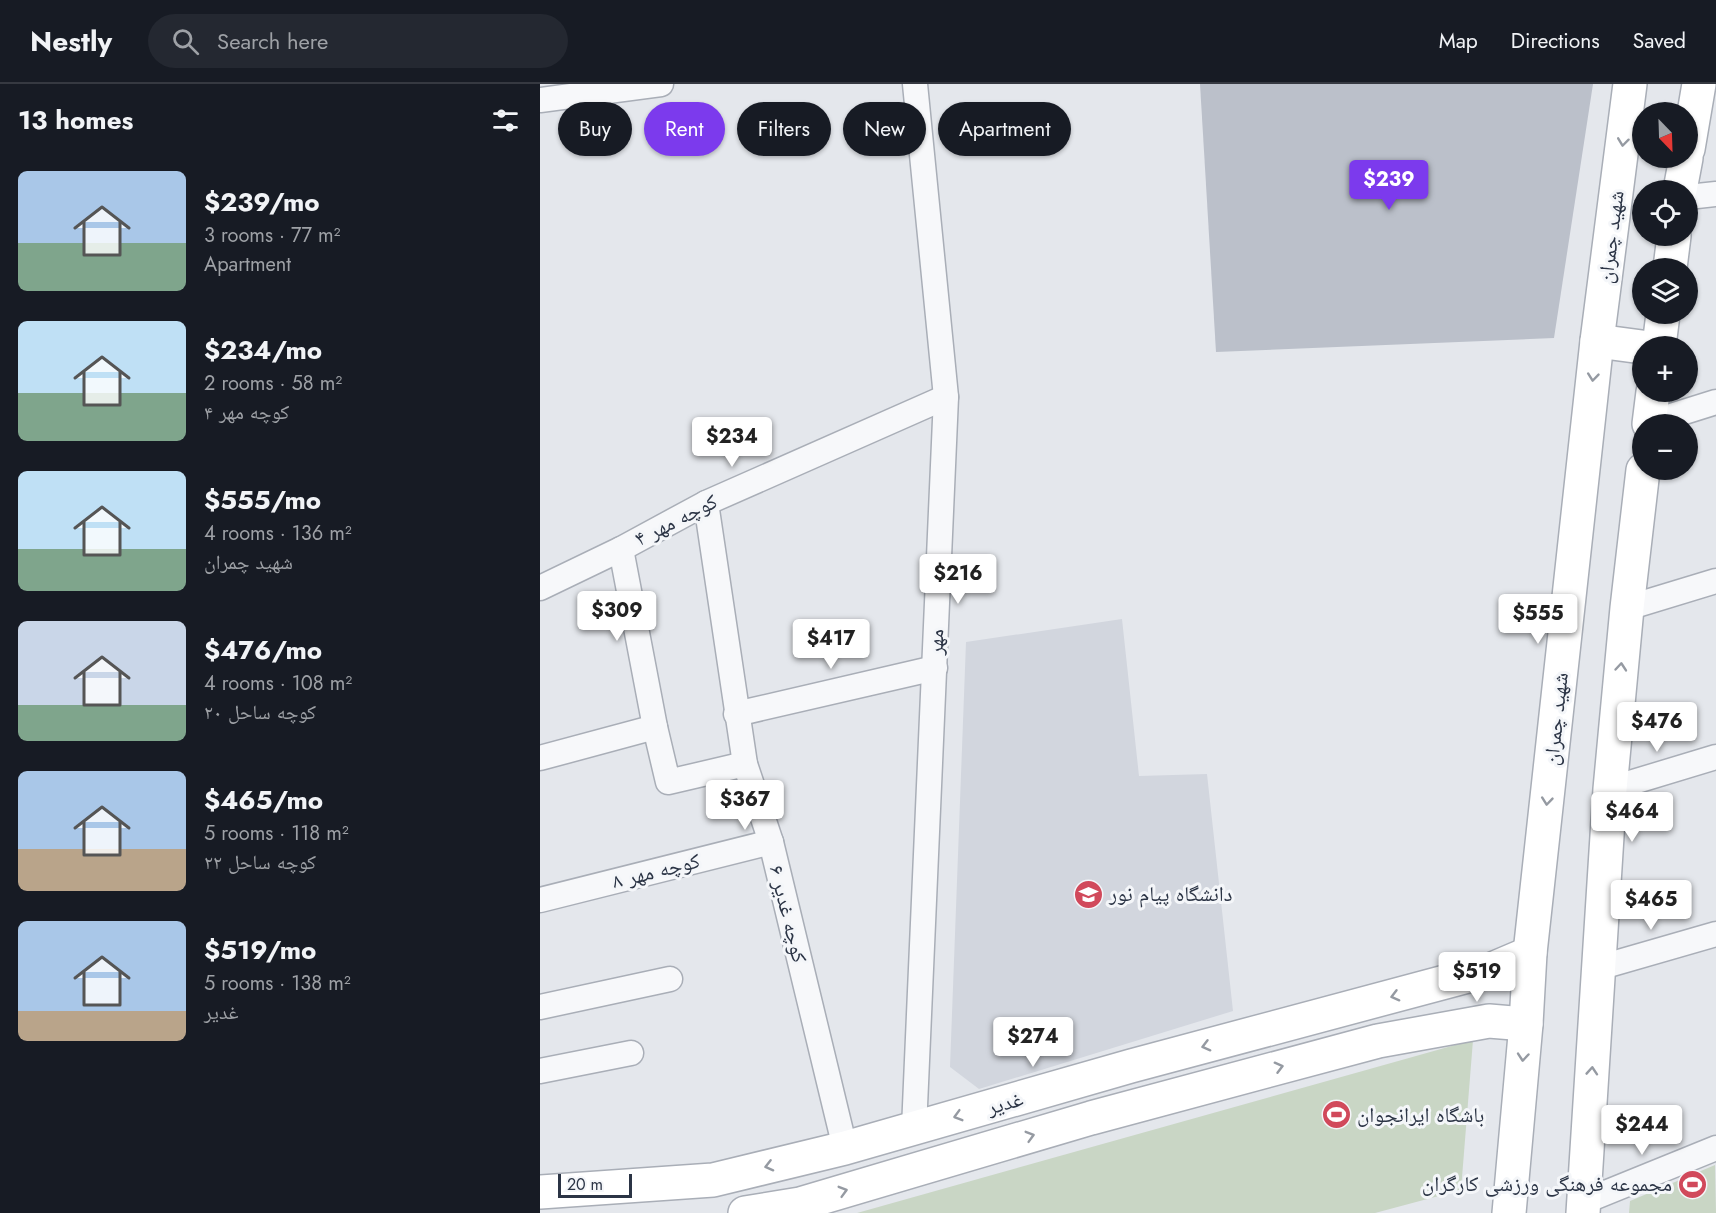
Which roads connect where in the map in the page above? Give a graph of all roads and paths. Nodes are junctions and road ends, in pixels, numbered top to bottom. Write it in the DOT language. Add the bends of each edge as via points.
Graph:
graph roads {
  1 [pos="661,84"];
  2 [pos="915,84"];
  3 [pos="1630,84"];
  4 [pos="1699,84"];
  5 [pos="540,100"];
  6 [pos="1696,102"];
  7 [pos="1716,194"];
  8 [pos="1698,196"];
  9 [pos="1597,341"];
  10 [pos="1632,346"];
  11 [pos="946,396"];
  12 [pos="1716,402"];
  13 [pos="1650,413"];
  14 [pos="1642,480"];
  15 [pos="706,503"];
  16 [pos="621,549"];
  17 [pos="1716,581"];
  18 [pos="540,588"];
  19 [pos="1627,608"];
  20 [pos="935,668"];
  21 [pos="736,714"];
  22 [pos="655,728"];
  23 [pos="1716,757"];
  24 [pos="540,758"];
  25 [pos="745,764"];
  26 [pos="1610,789"];
  27 [pos="771,842"];
  28 [pos="540,900"];
  29 [pos="1716,934"];
  30 [pos="1530,953"];
  31 [pos="1598,968"];
  32 [pos="670,979"];
  33 [pos="1438,984"];
  34 [pos="540,1007"];
  35 [pos="1526,1024"];
  36 [pos="1446,1028"];
  37 [pos="631,1053"];
  38 [pos="540,1071"];
  39 [pos="914,1128"];
  40 [pos="845,1148"];
  41 [pos="1716,1148"];
  42 [pos="540,1192"];
  43 [pos="1583,1208"];
  44 [pos="746,1213"];
  45 [pos="1509,1213"];
  1 -- 5 [label="street"];
  2 -- 11 [label="street, مهر"];
  3 -- 9 [label="street, شهید چمران, one-way"];
  4 -- 6 [label="street"];
  7 -- 8 [label="street"];
  9 -- 10 [label="street"];
  9 -- 30 [label="street, شهید چمران, one-way"];
  11 -- 15 [label="street, کوچه مهر ۴"];
  11 -- 20 [label="street, مهر"];
  12 -- 13 [label="street"];
  14 -- 19 [label="street"];
  15 -- 16 [label="street, کوچه مهر ۴"];
  15 -- 21 [label="street, کوچه غدیر ۶"];
  16 -- 18 [label="street, کوچه مهر ۴"];
  16 -- 22 [label="street"];
  17 -- 19 [label="street"];
  26 -- 19 [label="street, one-way"];
  20 -- 21 [label="street"];
  20 -- 39 [label="street, مهر"];
  21 -- 25 [label="street, کوچه غدیر ۶"];
  22 -- 24 [label="street"];
  22 -- 25 [label="street" via="668,782"];
  23 -- 26 [label="street"];
  25 -- 27 [label="street, کوچه غدیر ۶"];
  26 -- 31 [label="street"];
  27 -- 28 [label="street, کوچه مهر ۸"];
  27 -- 40 [label="street, کوچه غدیر ۶"];
  29 -- 31 [label="street"];
  30 -- 33 [label="street, غدیر" via="1490,970"];
  30 -- 35 [label="street, شهید چمران"];
  43 -- 31 [label="street, one-way"];
  32 -- 34 [label="street"];
  33 -- 36 [label="street" via="1452,1006 1452,1019"];
  33 -- 39 [label="street, غدیر, one-way"];
  35 -- 36 [label="street, غدیر" via="1489,1021"];
  35 -- 45 [label="street, شهید چمران, one-way"];
  44 -- 36 [label="street, غدیر, one-way" via="800,1204 1091,1118 1366,1044"];
  37 -- 38 [label="street"];
  39 -- 40 [label="street, غدیر"];
  40 -- 42 [label="street, غدیر, one-way" via="713,1180"];
  41 -- 43 [label="street"];
}
